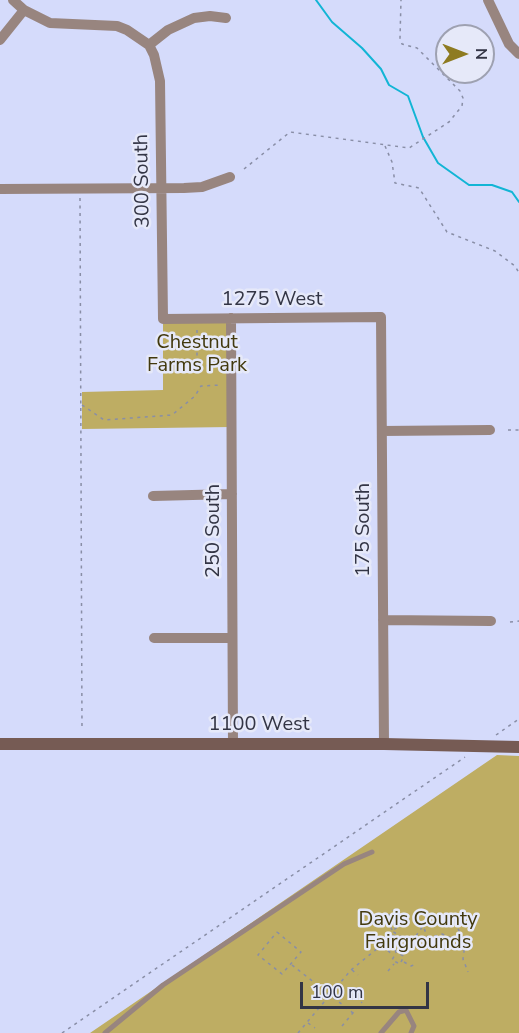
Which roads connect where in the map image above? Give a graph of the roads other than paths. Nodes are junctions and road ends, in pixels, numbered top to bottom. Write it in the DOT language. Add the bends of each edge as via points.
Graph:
graph roads {
  1 [pos="13,0"];
  2 [pos="488,0"];
  3 [pos="24,10"];
  4 [pos="226,18"];
  5 [pos="0,40"];
  6 [pos="149,45"];
  7 [pos="519,54"];
  8 [pos="230,177"];
  9 [pos="162,188"];
  10 [pos="0,189"];
  11 [pos="381,317"];
  12 [pos="231,318"];
  13 [pos="163,319"];
  14 [pos="490,430"];
  15 [pos="382,431"];
  16 [pos="232,494"];
  17 [pos="153,496"];
  18 [pos="383,620"];
  19 [pos="491,621"];
  20 [pos="154,638"];
  21 [pos="232,638"];
  22 [pos="0,744"];
  23 [pos="232,744"];
  24 [pos="384,744"];
  25 [pos="519,747"];
  26 [pos="372,852"];
  27 [pos="105,1033"];
  28 [pos="381,1033"];
  29 [pos="411,1033"];
  1 -- 3 [label="street"];
  2 -- 7 [label="street" via="509,44"];
  3 -- 5 [label="street"];
  3 -- 6 [label="street" via="59,25 117,26"];
  4 -- 6 [label="street" via="194,18 168,30"];
  6 -- 9 [label="street, 300 South" via="160,81"];
  8 -- 9 [label="street" via="202,187"];
  9 -- 10 [label="street"];
  9 -- 13 [label="street, 300 South"];
  11 -- 12 [label="street, 1275 West"];
  11 -- 15 [label="street, 175 South"];
  12 -- 13 [label="street, 1275 West"];
  12 -- 16 [label="street, 250 South"];
  14 -- 15 [label="street"];
  15 -- 18 [label="street, 175 South"];
  16 -- 17 [label="street"];
  16 -- 21 [label="street, 250 South"];
  18 -- 19 [label="street"];
  18 -- 24 [label="street, 175 South"];
  20 -- 21 [label="street"];
  21 -- 23 [label="street, 250 South"];
  22 -- 23 [label="street, 1100 West"];
  23 -- 24 [label="street, 1100 West"];
  24 -- 25 [label="street, 1100 West"];
  26 -- 27 [label="lane" via="344,864 163,985"];
  28 -- 29 [label="lane" via="399,1012 406,1010 414,1026"];
}
